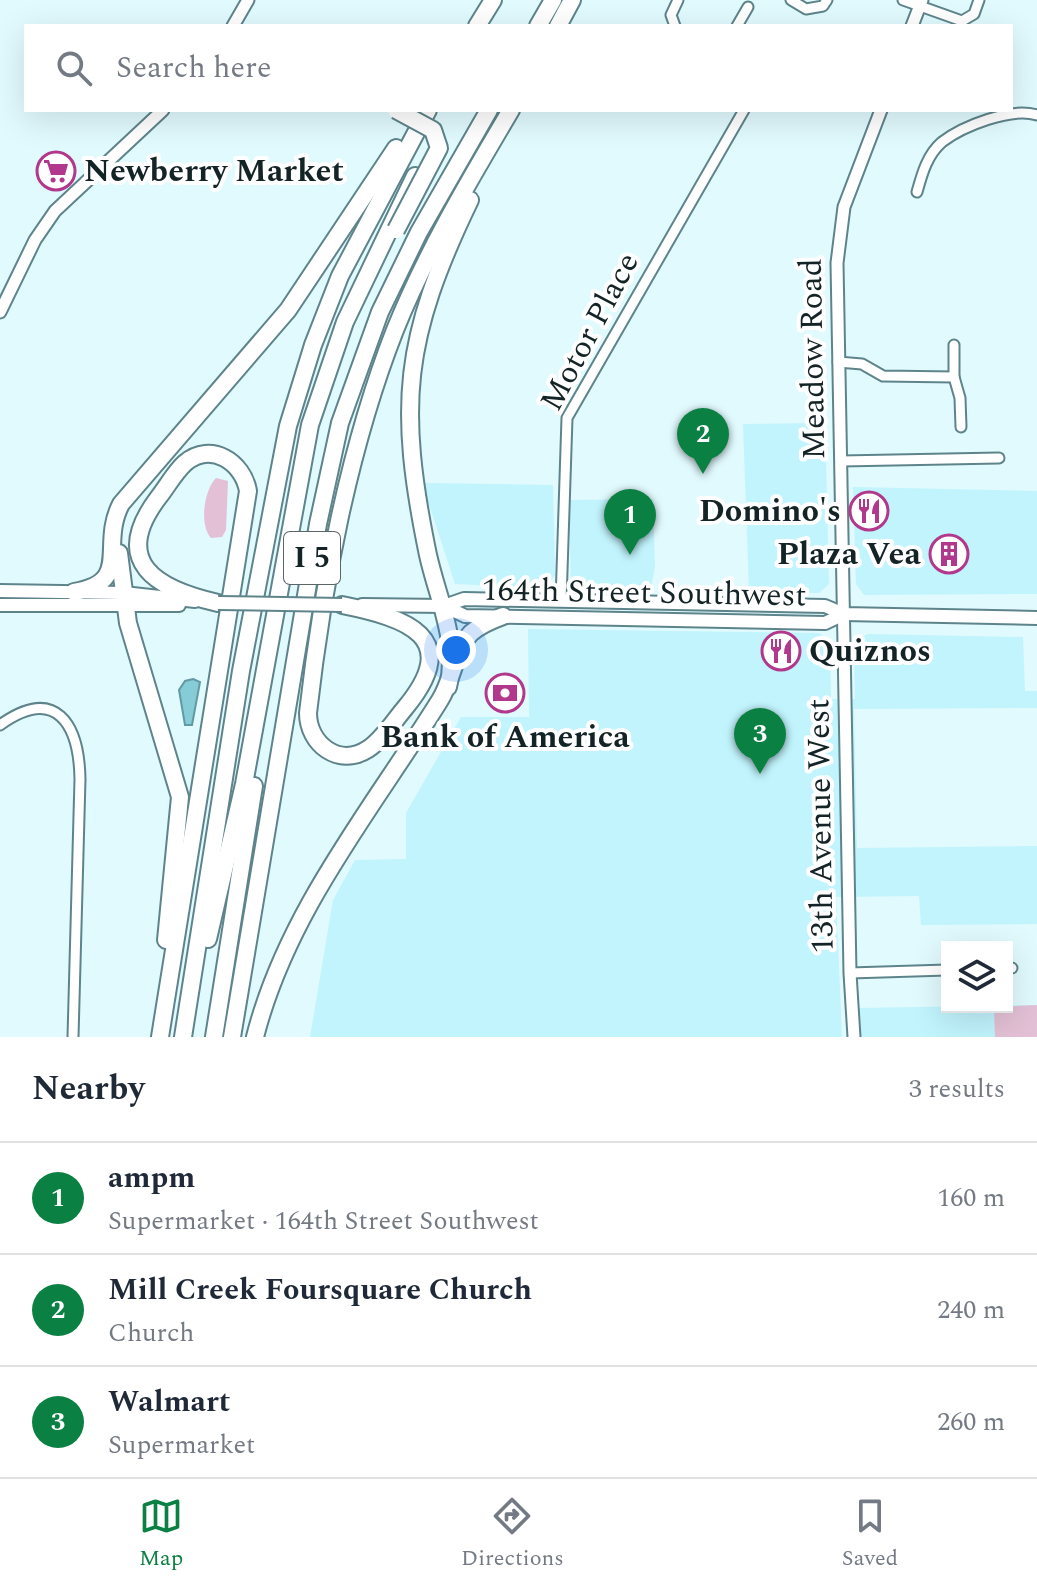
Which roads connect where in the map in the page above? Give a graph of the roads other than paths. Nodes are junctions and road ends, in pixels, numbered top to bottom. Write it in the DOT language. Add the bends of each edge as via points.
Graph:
graph roads {
  1 [pos="248,0"];
  2 [pos="493,0"];
  3 [pos="553,0"];
  4 [pos="572,0"];
  5 [pos="678,0"];
  6 [pos="791,0"];
  7 [pos="827,0"];
  8 [pos="903,0"];
  9 [pos="979,0"];
  10 [pos="921,2"];
  11 [pos="748,7"];
  12 [pos="234,24"];
  13 [pos="478,24"];
  14 [pos="539,24"];
  15 [pos="559,24"];
  16 [pos="674,24"];
  17 [pos="738,24"];
  18 [pos="913,24"];
  19 [pos="161,112"];
  20 [pos="488,112"];
  21 [pos="512,112"];
  22 [pos="512,112"];
  23 [pos="743,112"];
  24 [pos="880,112"];
  25 [pos="424,114"];
  26 [pos="1037,115"];
  27 [pos="917,192"];
  28 [pos="0,312"];
  29 [pos="954,345"];
  30 [pos="838,362"];
  31 [pos="954,377"];
  32 [pos="961,427"];
  33 [pos="999,458"];
  34 [pos="841,461"];
  35 [pos="143,480"];
  36 [pos="0,591"];
  37 [pos="74,592"];
  38 [pos="125,601"];
  39 [pos="561,601"];
  40 [pos="218,603"];
  41 [pos="0,605"];
  42 [pos="342,605"];
  43 [pos="444,606"];
  44 [pos="844,614"];
  45 [pos="503,616"];
  46 [pos="1037,618"];
  47 [pos="448,687"];
  48 [pos="0,725"];
  49 [pos="941,970"];
  50 [pos="850,973"];
  51 [pos="73,1037"];
  52 [pos="157,1037"];
  53 [pos="184,1037"];
  54 [pos="214,1037"];
  55 [pos="232,1037"];
  56 [pos="255,1037"];
  57 [pos="854,1037"];
  1 -- 12 [label="street"];
  2 -- 13 [label="highway"];
  3 -- 14 [label="highway"];
  4 -- 15 [label="highway"];
  5 -- 16 [label="street" via="671,15"];
  6 -- 7 [label="street" via="813,9"];
  8 -- 10 [label="street"];
  9 -- 10 [label="street" via="974,14 962,21"];
  10 -- 18 [label="street"];
  11 -- 17 [label="street"];
  19 -- 28 [label="street" via="55,211"];
  20 -- 55 [label="highway, I 5" via="380,312 340,423 318,524"];
  21 -- 42 [label="highway" via="434,246 396,328 365,419 337,538 308,713 318,743 348,756 377,742 422,687 430,661 423,638 404,621"];
  22 -- 43 [label="highway" via="441,263 411,368 407,414 413,474"];
  23 -- 39 [label="street, Motor Place" via="567,418"];
  24 -- 30 [label="street, Meadow Road" via="840,223"];
  25 -- 35 [label="highway" via="288,310"];
  25 -- 53 [label="highway, I 5" via="340,276 288,426 243,658"];
  25 -- 53 [label="highway" via="430,141 361,284 310,425 244,784"];
  25 -- 54 [label="highway, bridge" via="439,148 345,338 303,492"];
  26 -- 27 [label="street" via="997,117 942,142 927,161"];
  29 -- 31 [label="street"];
  30 -- 31 [label="street" via="862,364 883,376"];
  30 -- 34 [label="street, Meadow Road"];
  31 -- 32 [label="street"];
  33 -- 34 [label="street"];
  34 -- 44 [label="street, Meadow Road"];
  35 -- 37 [label="highway" via="121,504 111,527 106,580"];
  35 -- 38 [label="highway" via="143,493 126,517 118,545"];
  36 -- 37 [label="main road, 164th Street Southwest"];
  37 -- 38 [label="main road, 164th Street Southwest"];
  38 -- 40 [label="main road, 164th Street Southwest"];
  38 -- 41 [label="main road, 164th Street Southwest"];
  38 -- 52 [label="highway" via="180,797"];
  39 -- 43 [label="main road, 164th Street Southwest" via="464,599"];
  39 -- 44 [label="main road, 164th Street Southwest" via="825,606"];
  40 -- 42 [label="main road, 164th Street Southwest, bridge"];
  40 -- 52 [label="highway" via="161,584 146,569 137,543 145,516 180,469 209,454 239,467 248,491"];
  42 -- 43 [label="main road, 164th Street Southwest"];
  43 -- 45 [label="main road, 164th Street Southwest" via="465,616"];
  43 -- 47 [label="highway" via="452,663"];
  44 -- 45 [label="main road, 164th Street Southwest" via="825,623"];
  44 -- 46 [label="main road, 164th Street Southwest"];
  44 -- 50 [label="street, 13th Avenue West"];
  45 -- 47 [label="highway" via="477,628 465,641"];
  47 -- 56 [label="highway" via="302,916 271,983"];
  48 -- 51 [label="street" via="16,714 41,709 64,720 77,739"];
  49 -- 50 [label="street"];
  50 -- 57 [label="street, 13th Avenue West"];
}
